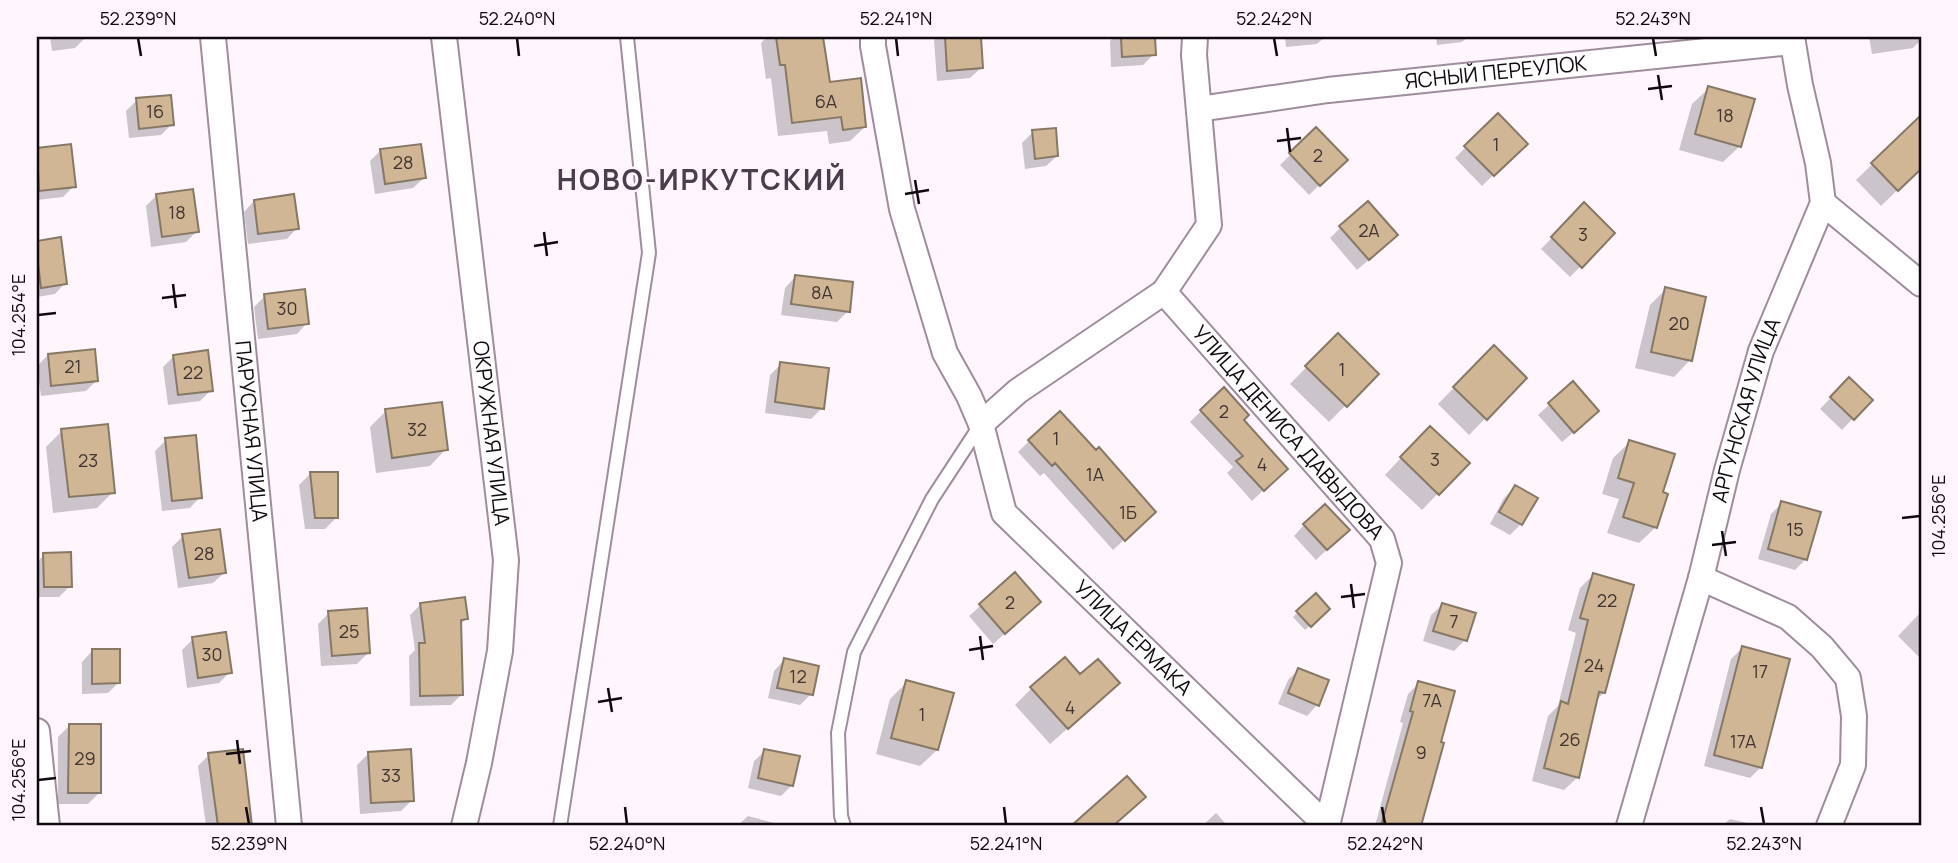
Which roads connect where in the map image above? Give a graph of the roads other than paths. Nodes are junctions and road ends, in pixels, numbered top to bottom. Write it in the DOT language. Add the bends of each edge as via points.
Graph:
graph roads {
  1 [pos="213,37"];
  2 [pos="444,37"];
  3 [pos="627,37"];
  4 [pos="873,37"];
  5 [pos="1792,39"];
  6 [pos="1195,46"];
  7 [pos="1199,108"];
  8 [pos="1822,203"];
  9 [pos="1921,284"];
  10 [pos="1164,292"];
  11 [pos="981,424"];
  12 [pos="1701,578"];
  13 [pos="37,731"];
  14 [pos="47,826"];
  15 [pos="289,826"];
  16 [pos="464,826"];
  17 [pos="560,826"];
  18 [pos="844,826"];
  19 [pos="1327,826"];
  20 [pos="1629,826"];
  21 [pos="1829,826"];
  1 -- 15 [label="street, ПАРУСНАЯ УЛИЦА"];
  2 -- 16 [label="street, ОКРУЖНАЯ УЛИЦА" via="506,560 500,652"];
  3 -- 17 [label="lane" via="649,253"];
  4 -- 11 [label="street, УЛИЦА ЕРМАКА" via="902,209 945,353"];
  5 -- 7 [label="street, ЯСНЫЙ ПЕРЕУЛОК"];
  5 -- 8 [label="street, АРГУНСКАЯ УЛИЦА"];
  6 -- 7 [label="street"];
  7 -- 10 [label="street" via="1209,225"];
  8 -- 9 [label="street"];
  8 -- 12 [label="street, АРГУНСКАЯ УЛИЦА" via="1761,351"];
  10 -- 11 [label="street" via="1017,391"];
  10 -- 19 [label="street, УЛИЦА ДЕНИСА ДАВЫДОВА" via="1382,539 1389,563"];
  11 -- 18 [label="lane" via="932,499 854,652 838,733"];
  11 -- 19 [label="street, УЛИЦА ЕРМАКА" via="1004,513"];
  12 -- 20 [label="street, АРГУНСКАЯ УЛИЦА"];
  12 -- 21 [label="street" via="1788,617 1822,647 1847,678 1854,716 1853,765"];
  13 -- 14 [label="street"];
}
